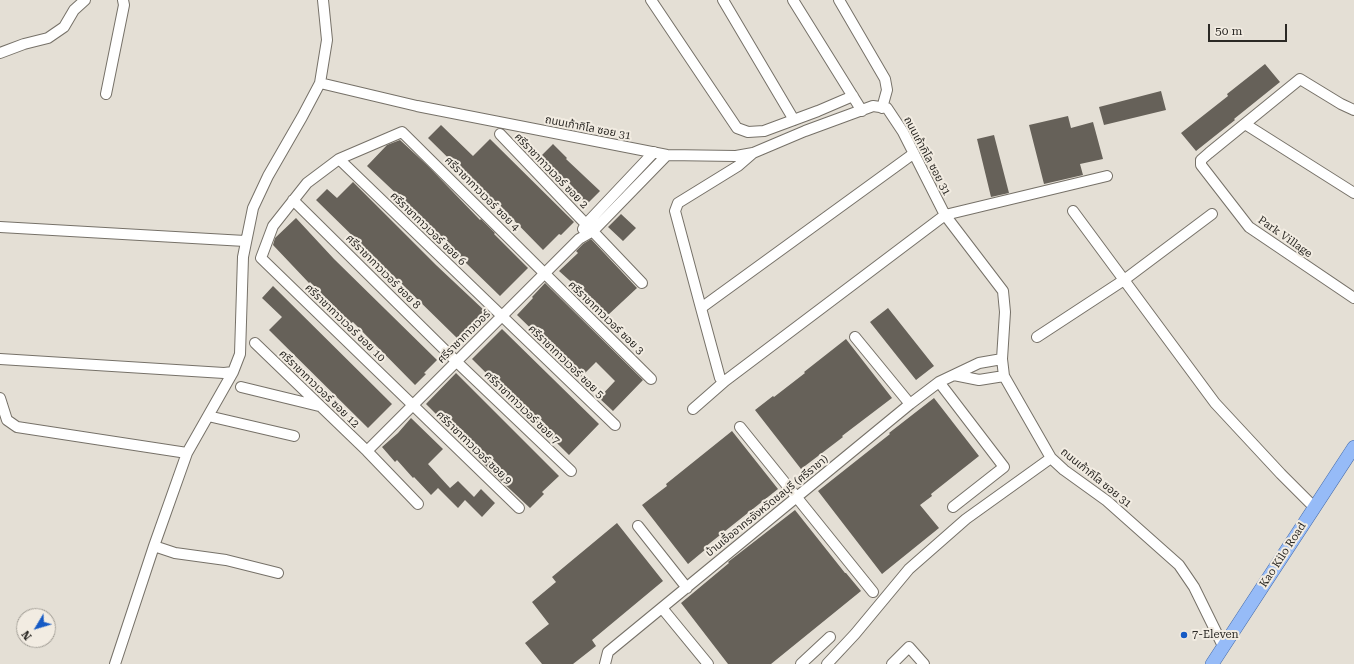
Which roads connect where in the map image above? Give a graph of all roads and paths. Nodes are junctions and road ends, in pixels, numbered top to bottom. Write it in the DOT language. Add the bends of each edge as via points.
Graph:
graph roads {
  1 [pos="85,0"];
  2 [pos="123,0"];
  3 [pos="323,0"];
  4 [pos="651,0"];
  5 [pos="723,0"];
  6 [pos="794,0"];
  7 [pos="840,0"];
  8 [pos="0,53"];
  9 [pos="320,83"];
  10 [pos="106,94"];
  11 [pos="853,96"];
  12 [pos="882,108"];
  13 [pos="1354,110"];
  14 [pos="862,111"];
  15 [pos="794,120"];
  16 [pos="1245,124"];
  17 [pos="500,134"];
  18 [pos="654,152"];
  19 [pos="753,153"];
  20 [pos="913,154"];
  21 [pos="667,155"];
  22 [pos="339,159"];
  23 [pos="1107,176"];
  24 [pos="1354,193"];
  25 [pos="293,200"];
  26 [pos="1073,211"];
  27 [pos="1212,214"];
  28 [pos="945,216"];
  29 [pos="0,227"];
  30 [pos="589,228"];
  31 [pos="245,241"];
  32 [pos="544,274"];
  33 [pos="1124,280"];
  34 [pos="642,283"];
  35 [pos="1353,298"];
  36 [pos="701,308"];
  37 [pos="501,316"];
  38 [pos="856,337"];
  39 [pos="1037,337"];
  40 [pos="255,343"];
  41 [pos="0,359"];
  42 [pos="1002,359"];
  43 [pos="456,361"];
  44 [pos="233,372"];
  45 [pos="954,375"];
  46 [pos="1004,376"];
  47 [pos="651,379"];
  48 [pos="725,381"];
  49 [pos="939,382"];
  50 [pos="241,387"];
  51 [pos="0,398"];
  52 [pos="910,404"];
  53 [pos="413,405"];
  54 [pos="320,406"];
  55 [pos="693,408"];
  56 [pos="208,416"];
  57 [pos="615,425"];
  58 [pos="740,427"];
  59 [pos="294,436"];
  60 [pos="1354,447"];
  61 [pos="367,451"];
  62 [pos="187,453"];
  63 [pos="1052,458"];
  64 [pos="571,471"];
  65 [pos="797,498"];
  66 [pos="418,504"];
  67 [pos="953,507"];
  68 [pos="1314,507"];
  69 [pos="519,508"];
  70 [pos="638,526"];
  71 [pos="154,546"];
  72 [pos="278,573"];
  73 [pos="687,588"];
  74 [pos="873,592"];
  75 [pos="662,608"];
  76 [pos="830,638"];
  77 [pos="1223,646"];
  78 [pos="706,663"];
  79 [pos="115,664"];
  80 [pos="605,664"];
  81 [pos="801,664"];
  82 [pos="827,664"];
  83 [pos="892,664"];
  84 [pos="924,664"];
  85 [pos="1212,664"];
  1 -- 8 [label="street" via="74,10 64,27 48,38"];
  2 -- 10 [label="street"];
  3 -- 9 [label="street" via="327,40"];
  4 -- 15 [label="street" via="737,128 748,132 764,131"];
  5 -- 15 [label="street"];
  6 -- 11 [label="street"];
  7 -- 12 [label="street" via="885,79 887,90"];
  9 -- 18 [label="street, ถนนเก้ากิโล ซอย 31" via="417,106"];
  9 -- 31 [label="street" via="268,176 253,208"];
  11 -- 14 [label="street"];
  11 -- 15 [label="street"];
  12 -- 14 [label="street, ถนนเก้ากิโล ซอย 31" via="873,106"];
  12 -- 20 [label="street, ถนนเก้ากิโล ซอย 31" via="887,108 903,132"];
  13 -- 16 [label="street" via="1300,79"];
  14 -- 19 [label="street, ถนนเก้ากิโล ซอย 31"];
  16 -- 24 [label="street"];
  16 -- 35 [label="street, Park Village" via="1201,160 1203,169 1249,228"];
  17 -- 30 [label="street, ศรีราชาทาวเวอร์ ซอย 2"];
  18 -- 21 [label="street, ถนนเก้ากิโล ซอย 31"];
  18 -- 30 [label="street, ศรีราชาทาวเวอร์"];
  19 -- 21 [label="street, ถนนเก้ากิโล ซอย 31" via="736,156"];
  19 -- 36 [label="street" via="738,166 678,203 676,211"];
  20 -- 28 [label="street, ถนนเก้ากิโล ซอย 31"];
  20 -- 36 [label="street"];
  21 -- 30 [label="street, ศรีราชาทาวเวอร์"];
  22 -- 25 [label="street" via="307,183"];
  22 -- 32 [label="street, ศรีราชาทาวเวอร์ ซอย 4" via="402,132"];
  22 -- 37 [label="street, ศรีราชาทาวเวอร์ ซอย 6"];
  23 -- 28 [label="street"];
  25 -- 43 [label="street, ศรีราชาทาวเวอร์ ซอย 8"];
  25 -- 53 [label="street, ศรีราชาทาวเวอร์ ซอย 10" via="273,226 261,258"];
  26 -- 33 [label="street"];
  27 -- 33 [label="street"];
  28 -- 42 [label="street, ถนนเก้ากิโล ซอย 31" via="1004,291"];
  28 -- 48 [label="street"];
  29 -- 31 [label="street"];
  30 -- 32 [label="street, ศรีราชาทาวเวอร์"];
  30 -- 34 [label="street, ศรีราชาทาวเวอร์ ซอย 2"];
  31 -- 44 [label="street" via="240,354"];
  32 -- 37 [label="street, ศรีราชาทาวเวอร์"];
  32 -- 47 [label="street, ศรีราชาทาวเวอร์ ซอย 3"];
  33 -- 39 [label="street"];
  33 -- 68 [label="street" via="1215,403"];
  36 -- 48 [label="street" via="720,378"];
  37 -- 43 [label="street, ศรีราชาทาวเวอร์"];
  37 -- 57 [label="street, ศรีราชาทาวเวอร์ ซอย 5"];
  38 -- 52 [label="street"];
  40 -- 54 [label="street, ศรีราชาทาวเวอร์ ซอย 12"];
  41 -- 44 [label="street"];
  42 -- 45 [label="street, บ้านเอื้ออาทรจังหวัดชลบุรี (ศรีราชา)" via="979,363"];
  42 -- 46 [label="street, ถนนเก้ากิโล ซอย 31"];
  43 -- 53 [label="street, ศรีราชาทาวเวอร์"];
  43 -- 64 [label="street, ศรีราชาทาวเวอร์ ซอย 7"];
  44 -- 56 [label="street"];
  45 -- 46 [label="street" via="978,380"];
  45 -- 49 [label="street, บ้านเอื้ออาทรจังหวัดชลบุรี (ศรีราชา)"];
  46 -- 63 [label="street, ถนนเก้ากิโล ซอย 31"];
  48 -- 55 [label="street"];
  49 -- 52 [label="street, บ้านเอื้ออาทรจังหวัดชลบุรี (ศรีราชา)"];
  49 -- 67 [label="street" via="1004,467"];
  50 -- 54 [label="street"];
  51 -- 62 [label="street" via="7,420 17,427"];
  52 -- 65 [label="street, บ้านเอื้ออาทรจังหวัดชลบุรี (ศรีราชา)"];
  53 -- 61 [label="street, ศรีราชาทาวเวอร์"];
  53 -- 69 [label="street, ศรีราชาทาวเวอร์ ซอย 9"];
  54 -- 61 [label="street, ศรีราชาทาวเวอร์ ซอย 12"];
  56 -- 59 [label="street"];
  56 -- 62 [label="street"];
  58 -- 65 [label="street"];
  60 -- 68 [label="main road, Kao Kilo Road"];
  61 -- 66 [label="street, ศรีราชาทาวเวอร์ ซอย 12"];
  62 -- 71 [label="street"];
  63 -- 77 [label="street, ถนนเก้ากิโล ซอย 31" via="1064,470 1107,501 1179,565 1194,587"];
  63 -- 82 [label="street" via="966,519 909,569"];
  65 -- 73 [label="street, บ้านเอื้ออาทรจังหวัดชลบุรี (ศรีราชา)"];
  65 -- 74 [label="street"];
  68 -- 77 [label="main road, Kao Kilo Road"];
  70 -- 73 [label="street"];
  71 -- 72 [label="street" via="175,554 226,560"];
  71 -- 79 [label="street"];
  73 -- 75 [label="street, บ้านเอื้ออาทรจังหวัดชลบุรี (ศรีราชา)"];
  75 -- 78 [label="street"];
  75 -- 80 [label="street, บ้านเอื้ออาทรจังหวัดชลบุรี (ศรีราชา)" via="608,652"];
  76 -- 81 [label="street"];
  77 -- 85 [label="main road, Kao Kilo Road"];
  83 -- 84 [label="street" via="909,647"];
}
